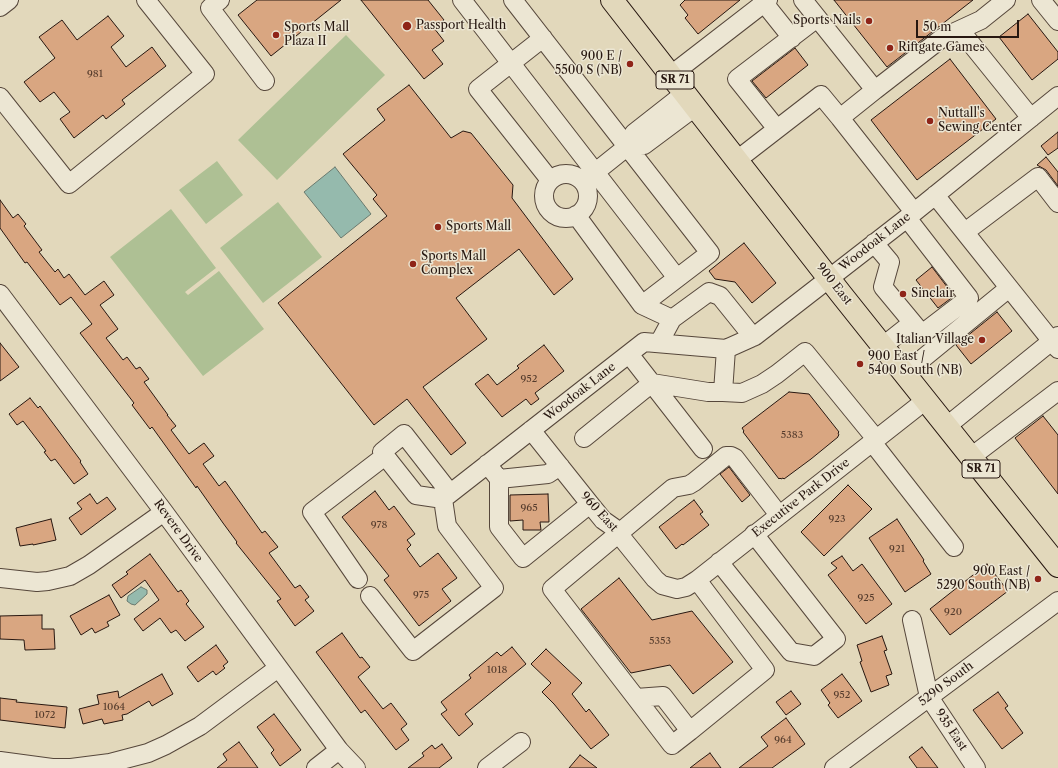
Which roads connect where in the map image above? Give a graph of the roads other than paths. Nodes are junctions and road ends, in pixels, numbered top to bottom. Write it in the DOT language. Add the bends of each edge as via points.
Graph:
graph roads {
  1 [pos="9,0"];
  2 [pos="146,0"];
  3 [pos="220,0"];
  4 [pos="462,0"];
  5 [pos="513,0"];
  6 [pos="612,0"];
  7 [pos="803,0"];
  8 [pos="1006,0"];
  9 [pos="1041,0"];
  10 [pos="766,1"];
  11 [pos="0,7"];
  12 [pos="817,18"];
  13 [pos="1058,21"];
  14 [pos="960,30"];
  15 [pos="543,38"];
  16 [pos="792,38"];
  17 [pos="511,62"];
  18 [pos="671,75"];
  19 [pos="265,81"];
  20 [pos="875,90"];
  21 [pos="1058,96"];
  22 [pos="0,97"];
  23 [pos="690,100"];
  24 [pos="840,118"];
  25 [pos="1031,118"];
  26 [pos="777,129"];
  27 [pos="628,146"];
  28 [pos="737,160"];
  29 [pos="589,176"];
  30 [pos="550,180"];
  31 [pos="935,195"];
  32 [pos="1058,203"];
  33 [pos="576,214"];
  34 [pos="910,215"];
  35 [pos="965,232"];
  36 [pos="874,243"];
  37 [pos="677,278"];
  38 [pos="830,279"];
  39 [pos="1009,288"];
  40 [pos="2,302"];
  41 [pos="642,305"];
  42 [pos="672,319"];
  43 [pos="912,323"];
  44 [pos="753,338"];
  45 [pos="1056,341"];
  46 [pos="658,343"];
  47 [pos="883,346"];
  48 [pos="726,349"];
  49 [pos="628,354"];
  50 [pos="905,373"];
  51 [pos="652,383"];
  52 [pos="1058,391"];
  53 [pos="723,392"];
  54 [pos="926,400"];
  55 [pos="947,426"];
  56 [pos="531,430"];
  57 [pos="584,438"];
  58 [pos="874,440"];
  59 [pos="703,449"];
  60 [pos="385,456"];
  61 [pos="971,457"];
  62 [pos="487,464"];
  63 [pos="560,466"];
  64 [pos="499,479"];
  65 [pos="446,496"];
  66 [pos="590,504"];
  67 [pos="164,512"];
  68 [pos="779,515"];
  69 [pos="619,534"];
  70 [pos="754,534"];
  71 [pos="954,547"];
  72 [pos="719,562"];
  73 [pos="1058,566"];
  74 [pos="0,578"];
  75 [pos="358,578"];
  76 [pos="697,580"];
  77 [pos="672,588"];
  78 [pos="370,596"];
  79 [pos="1058,601"];
  80 [pos="912,620"];
  81 [pos="278,668"];
  82 [pos="929,697"];
  83 [pos="521,742"];
  84 [pos="339,750"];
  85 [pos="0,761"];
  86 [pos="31,767"];
  87 [pos="316,768"];
  88 [pos="356,768"];
  89 [pos="487,768"];
  90 [pos="834,768"];
  91 [pos="976,768"];
  1 -- 11 [label="street"];
  2 -- 22 [label="street" via="205,74 69,184"];
  3 -- 19 [label="street" via="210,8"];
  4 -- 17 [label="street"];
  5 -- 15 [label="street"];
  6 -- 18 [label="main road, 900 East / SR 71"];
  7 -- 12 [label="street"];
  8 -- 14 [label="street" via="981,20"];
  9 -- 13 [label="street"];
  10 -- 16 [label="street"];
  10 -- 18 [label="street"];
  12 -- 16 [label="street"];
  12 -- 20 [label="street"];
  14 -- 20 [label="street" via="942,38"];
  14 -- 25 [label="street"];
  15 -- 17 [label="street"];
  15 -- 27 [label="street"];
  16 -- 26 [label="street" via="737,79"];
  17 -- 29 [label="street"];
  17 -- 30 [label="street" via="478,89"];
  18 -- 23 [label="main road, 900 East / SR 71"];
  20 -- 24 [label="street"];
  21 -- 25 [label="street, Woodoak Lane"];
  23 -- 27 [label="street" via="644,145"];
  23 -- 28 [label="main road, 900 East / SR 71"];
  24 -- 26 [label="street" via="821,95"];
  24 -- 34 [label="street"];
  25 -- 31 [label="street, Woodoak Lane"];
  26 -- 28 [label="street"];
  27 -- 29 [label="street"];
  27 -- 37 [label="street" via="710,253"];
  28 -- 38 [label="main road, 900 East / SR 71"];
  29 -- 30 [label="street" via="566,174"];
  29 -- 33 [label="street" via="587,198 582,210"];
  29 -- 37 [label="street"];
  30 -- 33 [label="street" via="544,191 546,206 556,216 570,217"];
  31 -- 34 [label="street, Woodoak Lane"];
  31 -- 35 [label="street"];
  32 -- 35 [label="street" via="1038,177"];
  33 -- 41 [label="street"];
  34 -- 36 [label="street, Woodoak Lane"];
  34 -- 43 [label="street" via="969,298 922,334"];
  35 -- 39 [label="street"];
  36 -- 38 [label="street, Woodoak Lane"];
  36 -- 43 [label="street" via="890,262 883,287"];
  37 -- 41 [label="street"];
  38 -- 44 [label="street, Woodoak Lane"];
  38 -- 47 [label="main road, 900 East / SR 71"];
  39 -- 45 [label="street"];
  39 -- 50 [label="street"];
  40 -- 67 [label="street, Revere Drive"];
  41 -- 42 [label="street"];
  42 -- 44 [label="street" via="708,292 720,296"];
  42 -- 46 [label="street"];
  43 -- 47 [label="street"];
  44 -- 48 [label="street, Woodoak Lane"];
  45 -- 55 [label="street"];
  46 -- 48 [label="street, Woodoak Lane"];
  46 -- 49 [label="street, Woodoak Lane" via="644,342"];
  47 -- 50 [label="main road, 900 East / SR 71"];
  48 -- 53 [label="street"];
  49 -- 51 [label="street"];
  49 -- 56 [label="street, Woodoak Lane"];
  50 -- 54 [label="main road, 900 East / SR 71"];
  51 -- 53 [label="street"];
  51 -- 57 [label="street"];
  51 -- 59 [label="street"];
  52 -- 61 [label="street"];
  53 -- 58 [label="street" via="742,393 762,384 805,352"];
  54 -- 55 [label="main road, 900 East / SR 71"];
  54 -- 58 [label="street, Executive Park Drive"];
  55 -- 61 [label="main road, 900 East / SR 71"];
  56 -- 62 [label="street, Woodoak Lane"];
  56 -- 63 [label="street, 960 East"];
  58 -- 68 [label="street, Executive Park Drive"];
  58 -- 71 [label="street"];
  60 -- 65 [label="street" via="416,495"];
  60 -- 65 [label="street" via="382,452 404,434"];
  60 -- 75 [label="street" via="312,512"];
  61 -- 73 [label="main road, 900 East / SR 71"];
  62 -- 64 [label="street"];
  62 -- 65 [label="street, Woodoak Lane"];
  63 -- 64 [label="street" via="548,474"];
  63 -- 66 [label="street, 960 East"];
  64 -- 66 [label="street" via="499,527 523,558"];
  65 -- 78 [label="street" via="448,526 494,588 413,651"];
  66 -- 69 [label="street, 960 East"];
  67 -- 74 [label="street" via="70,576 37,582"];
  67 -- 81 [label="street, Revere Drive"];
  68 -- 69 [label="street" via="736,458 726,456 694,482 674,488"];
  68 -- 70 [label="street, Executive Park Drive"];
  69 -- 76 [label="street" via="552,589 636,698 663,696 690,731 765,670"];
  69 -- 77 [label="street, 960 East" via="658,583"];
  70 -- 72 [label="street, Executive Park Drive"];
  70 -- 72 [label="street" via="836,639 814,656 791,652"];
  72 -- 76 [label="street, Executive Park Drive"];
  76 -- 77 [label="street, Executive Park Drive" via="686,587"];
  79 -- 82 [label="street, 5290 South"];
  80 -- 82 [label="street, 935 East"];
  81 -- 84 [label="street, Revere Drive"];
  81 -- 86 [label="street" via="200,726 148,753 91,766"];
  82 -- 90 [label="street, 5290 South"];
  82 -- 91 [label="street, 935 East"];
  83 -- 89 [label="street"];
  84 -- 87 [label="street"];
  84 -- 88 [label="street, Revere Drive"];
  85 -- 86 [label="street"];
}
